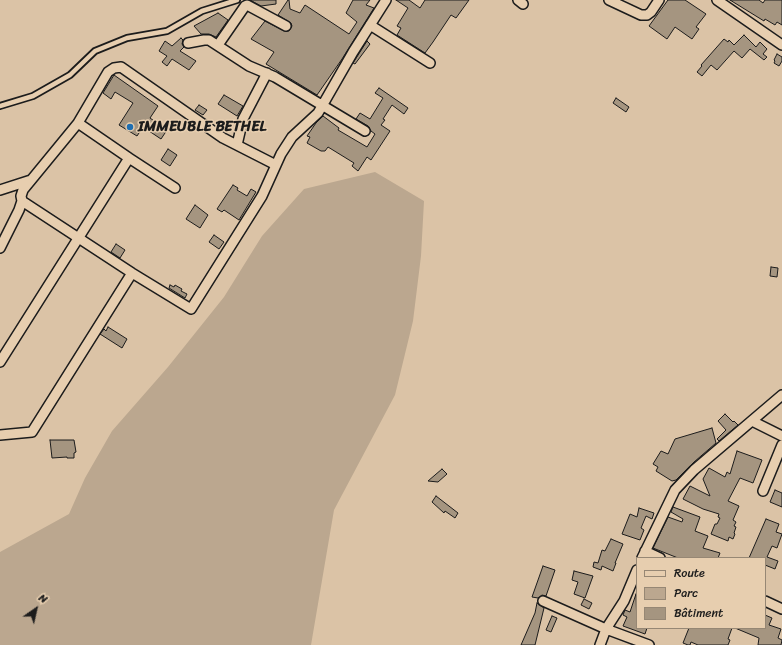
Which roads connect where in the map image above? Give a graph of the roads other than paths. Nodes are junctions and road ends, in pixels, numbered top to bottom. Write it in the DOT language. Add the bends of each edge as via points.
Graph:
graph roads {
  1 [pos="237,0"];
  2 [pos="386,0"];
  3 [pos="609,0"];
  4 [pos="659,0"];
  5 [pos="717,0"];
  6 [pos="370,25"];
  7 [pos="286,26"];
  8 [pos="188,42"];
  9 [pos="782,45"];
  10 [pos="218,46"];
  11 [pos="430,63"];
  12 [pos="267,73"];
  13 [pos="322,105"];
  14 [pos="0,106"];
  15 [pos="78,123"];
  16 [pos="365,131"];
  17 [pos="237,144"];
  18 [pos="129,158"];
  19 [pos="276,165"];
  20 [pos="31,180"];
  21 [pos="174,188"];
  22 [pos="0,190"];
  23 [pos="22,201"];
  24 [pos="79,238"];
  25 [pos="0,248"];
  26 [pos="132,273"];
  27 [pos="0,362"];
  28 [pos="782,395"];
  29 [pos="752,421"];
  30 [pos="0,435"];
  31 [pos="782,436"];
  32 [pos="782,445"];
  33 [pos="763,490"];
  34 [pos="644,555"];
  35 [pos="655,557"];
  36 [pos="636,572"];
  37 [pos="543,601"];
  38 [pos="766,601"];
  39 [pos="782,609"];
  40 [pos="606,629"];
  41 [pos="600,645"];
  42 [pos="649,645"];
  1 -- 14 [label="lane" via="202,10 167,31 127,38 95,50 70,75 33,96"];
  2 -- 6 [label="street"];
  3 -- 4 [label="street" via="641,15 651,12"];
  5 -- 9 [label="street"];
  6 -- 11 [label="street"];
  6 -- 13 [label="street"];
  7 -- 10 [label="street" via="247,4"];
  8 -- 10 [label="street" via="207,40"];
  10 -- 12 [label="street" via="249,66"];
  12 -- 13 [label="street"];
  12 -- 17 [label="street" via="243,119"];
  13 -- 16 [label="street"];
  13 -- 19 [label="street" via="312,119 292,137"];
  15 -- 17 [label="street" via="108,72 114,68 121,68 223,138"];
  15 -- 18 [label="street"];
  15 -- 20 [label="street"];
  17 -- 19 [label="street"];
  18 -- 21 [label="street"];
  18 -- 24 [label="street"];
  19 -- 26 [label="street" via="259,202 192,309"];
  20 -- 22 [label="street"];
  20 -- 23 [label="street" via="23,190"];
  23 -- 24 [label="street"];
  23 -- 25 [label="street"];
  24 -- 26 [label="street"];
  24 -- 27 [label="street"];
  26 -- 30 [label="street" via="32,432"];
  28 -- 29 [label="street"];
  29 -- 31 [label="street"];
  29 -- 34 [label="street" via="694,470 675,490"];
  32 -- 33 [label="street"];
  34 -- 35 [label="street"];
  36 -- 40 [label="street" via="624,600"];
  37 -- 40 [label="street"];
  38 -- 39 [label="street"];
  40 -- 41 [label="street"];
  40 -- 42 [label="street"];
}
